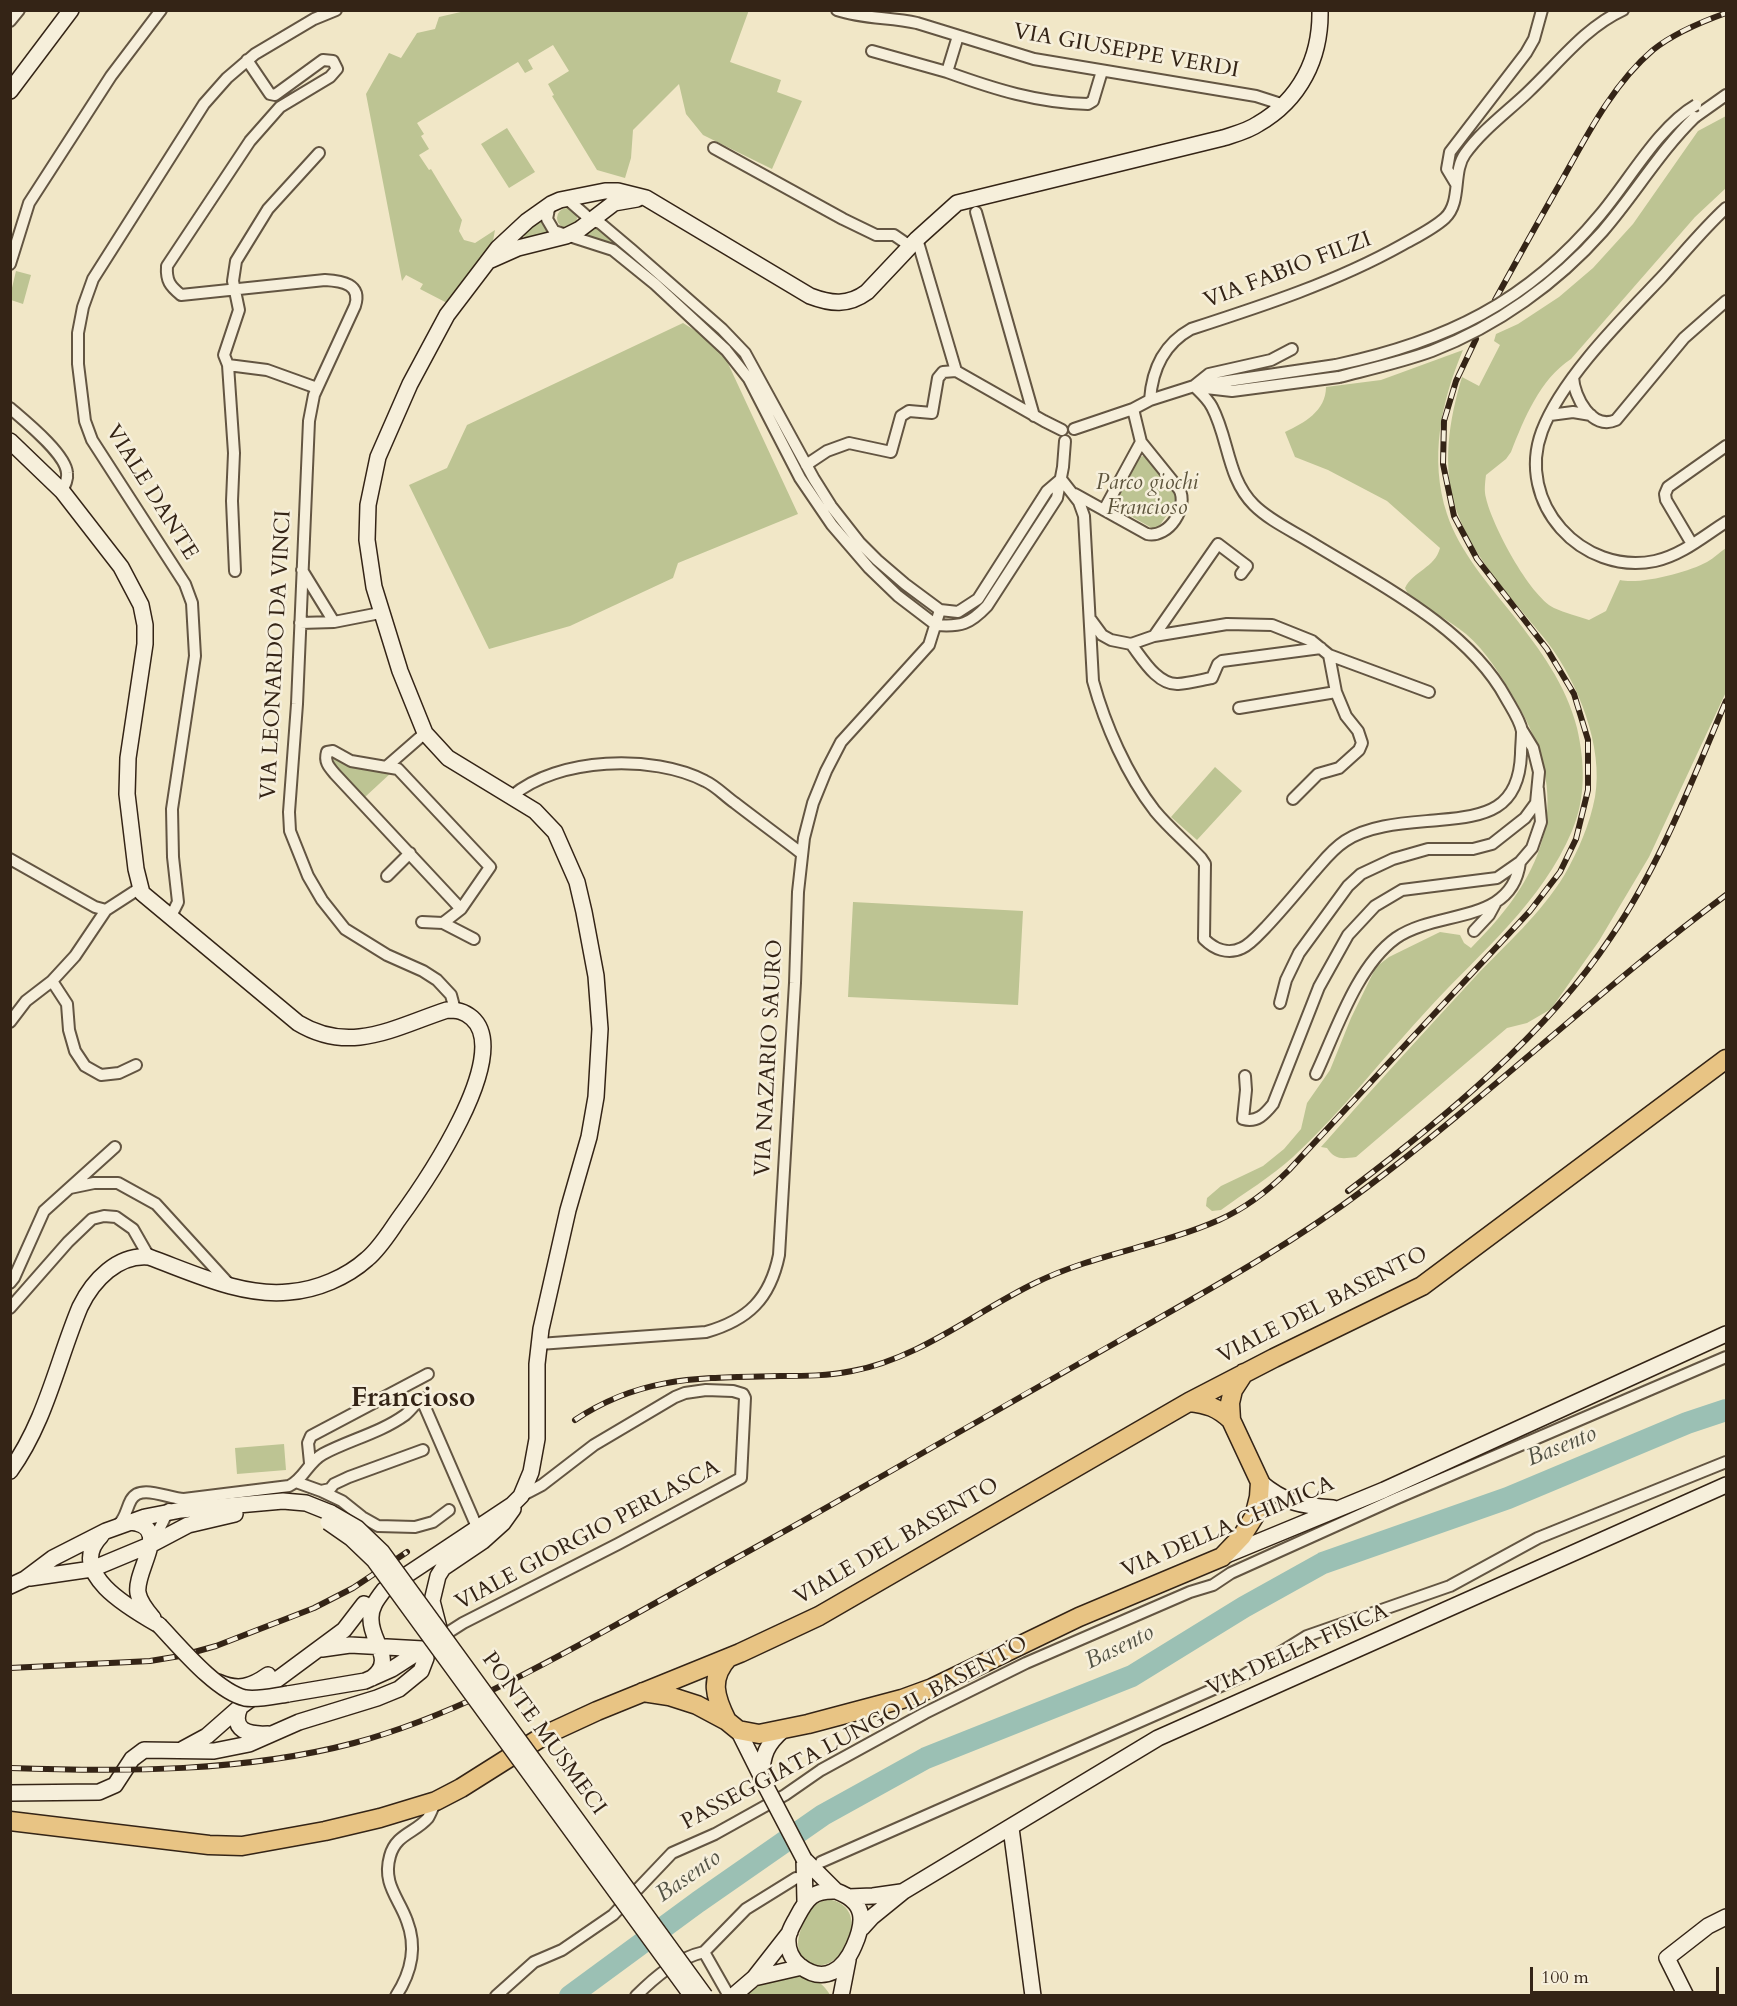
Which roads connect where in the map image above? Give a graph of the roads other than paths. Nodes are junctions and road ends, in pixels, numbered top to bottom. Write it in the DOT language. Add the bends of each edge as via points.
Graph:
graph roads {
  1 [pos="19,10"];
  2 [pos="71,10"];
  3 [pos="161,10"];
  4 [pos="336,10"];
  5 [pos="837,10"];
  6 [pos="1542,10"];
  7 [pos="1623,10"];
  8 [pos="1320,11"];
  9 [pos="892,15"];
  10 [pos="10,21"];
  11 [pos="958,36"];
  12 [pos="873,51"];
  13 [pos="247,60"];
  14 [pos="1102,71"];
  15 [pos="947,72"];
  16 [pos="10,91"];
  17 [pos="1726,95"];
  18 [pos="1284,105"];
  19 [pos="714,148"];
  20 [pos="320,153"];
  21 [pos="1456,184"];
  22 [pos="646,198"];
  23 [pos="567,199"];
  24 [pos="550,204"];
  25 [pos="1726,208"];
  26 [pos="976,212"];
  27 [pos="592,220"];
  28 [pos="566,236"];
  29 [pos="913,242"];
  30 [pos="489,261"];
  31 [pos="10,264"];
  32 [pos="235,289"];
  33 [pos="1726,301"];
  34 [pos="1292,349"];
  35 [pos="228,364"];
  36 [pos="956,370"];
  37 [pos="1573,377"];
  38 [pos="1194,386"];
  39 [pos="317,388"];
  40 [pos="1150,400"];
  41 [pos="10,408"];
  42 [pos="1133,410"];
  43 [pos="1550,415"];
  44 [pos="1034,416"];
  45 [pos="1593,416"];
  46 [pos="1074,429"];
  47 [pos="1062,430"];
  48 [pos="10,441"];
  49 [pos="1065,441"];
  50 [pos="1141,442"];
  51 [pos="1726,446"];
  52 [pos="806,465"];
  53 [pos="1061,479"];
  54 [pos="62,491"];
  55 [pos="1072,492"];
  56 [pos="1104,510"];
  57 [pos="1726,522"];
  58 [pos="1692,544"];
  59 [pos="235,570"];
  60 [pos="302,570"];
  61 [pos="1241,574"];
  62 [pos="940,610"];
  63 [pos="380,613"];
  64 [pos="1090,620"];
  65 [pos="334,622"];
  66 [pos="300,623"];
  67 [pos="936,625"];
  68 [pos="1154,636"];
  69 [pos="1131,644"];
  70 [pos="1325,652"];
  71 [pos="1336,692"];
  72 [pos="1429,692"];
  73 [pos="1239,708"];
  74 [pos="1522,730"];
  75 [pos="425,733"];
  76 [pos="386,767"];
  77 [pos="1538,789"];
  78 [pos="512,796"];
  79 [pos="1293,799"];
  80 [pos="410,853"];
  81 [pos="801,853"];
  82 [pos="10,859"];
  83 [pos="1520,862"];
  84 [pos="387,876"];
  85 [pos="140,888"];
  86 [pos="1495,904"];
  87 [pos="461,909"];
  88 [pos="106,910"];
  89 [pos="171,916"];
  90 [pos="422,922"];
  91 [pos="442,923"];
  92 [pos="1474,931"];
  93 [pos="474,939"];
  94 [pos="52,981"];
  95 [pos="1280,1003"];
  96 [pos="455,1010"];
  97 [pos="10,1022"];
  98 [pos="1726,1059"];
  99 [pos="136,1065"];
  100 [pos="1316,1074"];
  101 [pos="1245,1076"];
  102 [pos="116,1147"];
  103 [pos="70,1188"];
  104 [pos="149,1257"];
  105 [pos="10,1282"];
  106 [pos="230,1286"];
  107 [pos="10,1308"];
  108 [pos="1726,1334"];
  109 [pos="538,1344"];
  110 [pos="1726,1357"];
  111 [pos="1244,1373"];
  112 [pos="428,1374"];
  113 [pos="1188,1402"];
  114 [pos="1230,1420"];
  115 [pos="423,1450"];
  116 [pos="1726,1462"];
  117 [pos="310,1463"];
  118 [pos="10,1471"];
  119 [pos="296,1482"];
  120 [pos="1260,1482"];
  121 [pos="1726,1485"];
  122 [pos="321,1491"];
  123 [pos="521,1496"];
  124 [pos="184,1499"];
  125 [pos="1339,1508"];
  126 [pos="449,1510"];
  127 [pos="167,1512"];
  128 [pos="329,1517"];
  129 [pos="117,1526"];
  130 [pos="477,1527"];
  131 [pos="152,1544"];
  132 [pos="1222,1557"];
  133 [pos="92,1569"];
  134 [pos="18,1582"];
  135 [pos="384,1590"];
  136 [pos="364,1604"];
  137 [pos="159,1625"];
  138 [pos="446,1629"];
  139 [pos="373,1631"];
  140 [pos="357,1645"];
  141 [pos="380,1647"];
  142 [pos="398,1647"];
  143 [pos="423,1649"];
  144 [pos="314,1652"];
  145 [pos="728,1658"];
  146 [pos="374,1677"];
  147 [pos="213,1679"];
  148 [pos="643,1692"];
  149 [pos="240,1707"];
  150 [pos="733,1725"];
  151 [pos="783,1730"];
  152 [pos="269,1734"];
  153 [pos="182,1749"];
  154 [pos="761,1777"];
  155 [pos="10,1793"];
  156 [pos="435,1801"];
  157 [pos="10,1821"];
  158 [pos="1011,1828"];
  159 [pos="804,1859"];
  160 [pos="821,1862"];
  161 [pos="796,1878"];
  162 [pos="904,1891"];
  163 [pos="842,1894"];
  164 [pos="805,1901"];
  165 [pos="1726,1917"];
  166 [pos="862,1928"];
  167 [pos="790,1932"];
  168 [pos="704,1952"];
  169 [pos="848,1960"];
  170 [pos="808,1970"];
  171 [pos="754,1978"];
  172 [pos="396,1995"];
  173 [pos="496,1995"];
  174 [pos="636,1995"];
  175 [pos="692,1995"];
  176 [pos="705,1995"];
  177 [pos="731,1995"];
  178 [pos="834,1995"];
  179 [pos="841,1995"];
  180 [pos="1033,1995"];
  181 [pos="1686,1995"];
  1 -- 10 [label="street"];
  2 -- 16 [label="street"];
  3 -- 31 [label="street" via="111,76 29,203"];
  4 -- 13 [label="street, VIALE DANTE"];
  5 -- 9 [label="street, VIA GIUSEPPE VERDI" via="857,17"];
  6 -- 21 [label="street" via="1526,53 1450,152 1447,169"];
  7 -- 21 [label="street, VIA FABIO FILZI" via="1590,30 1475,142 1464,155"];
  8 -- 18 [label="street" via="1317,50 1308,71"];
  9 -- 11 [label="street, VIA GIUSEPPE VERDI"];
  11 -- 14 [label="street, VIA GIUSEPPE VERDI" via="1034,59"];
  11 -- 15 [label="street"];
  12 -- 15 [label="street"];
  13 -- 32 [label="street" via="270,94 275,95 323,60 333,61 337,69 280,107 250,141 167,266 170,286 182,295"];
  13 -- 89 [label="street, VIALE DANTE" via="204,104 113,246 93,279 78,333 82,405 92,440 185,584 192,603 195,656 172,809 178,902"];
  14 -- 15 [label="street" via="1093,101 1088,104 1029,98"];
  14 -- 18 [label="street, VIA GIUSEPPE VERDI" via="1256,96"];
  17 -- 38 [label="street, bridge" via="1682,113 1572,246 1530,283 1481,315 1442,334 1375,357"];
  17 -- 38 [label="street, bridge" via="1679,133 1602,231 1558,275 1477,331 1432,351 1339,377 1232,391"];
  18 -- 29 [label="street" via="1256,126 1223,138 957,203"];
  19 -- 29 [label="street" via="876,235 894,235"];
  20 -- 32 [label="street" via="261,219 234,267"];
  21 -- 40 [label="street, VIA FABIO FILZI" via="1452,205 1444,219 1381,257 1307,289 1180,335 1162,355"];
  22 -- 23 [label="street" via="611,191"];
  22 -- 27 [label="street" via="614,203"];
  22 -- 29 [label="street" via="810,296 836,304 867,292"];
  23 -- 24 [label="street"];
  23 -- 27 [label="street"];
  24 -- 28 [label="street" via="549,226"];
  24 -- 30 [label="street" via="506,240"];
  25 -- 37 [label="street"];
  26 -- 44 [label="street"];
  27 -- 28 [label="street"];
  27 -- 52 [label="street" via="632,250 745,353"];
  28 -- 30 [label="street" via="518,248"];
  28 -- 67 [label="street" via="601,244 625,258 726,350 749,379 800,478 832,525 890,589"];
  29 -- 36 [label="street"];
  30 -- 63 [label="street" via="447,315 392,424 374,470 367,540"];
  32 -- 35 [label="street" via="239,310 224,355"];
  32 -- 39 [label="street, VIA LEONARDO DA VINCI" via="304,281 342,281 352,286 355,306"];
  33 -- 45 [label="street" via="1684,338 1616,420 1606,422"];
  34 -- 38 [label="street" via="1271,360 1209,374"];
  35 -- 39 [label="street" via="267,370"];
  35 -- 59 [label="street"];
  36 -- 44 [label="street"];
  36 -- 52 [label="street" via="943,372 938,378 932,413 909,411 902,416 891,452 849,443"];
  37 -- 43 [label="street"];
  37 -- 45 [label="street" via="1578,400"];
  38 -- 40 [label="street"];
  38 -- 74 [label="street" via="1214,409 1235,476 1254,504 1450,631 1496,679"];
  39 -- 60 [label="street, VIA LEONARDO DA VINCI" via="309,421"];
  40 -- 42 [label="street"];
  41 -- 54 [label="street" via="65,464 68,475"];
  42 -- 46 [label="street"];
  42 -- 50 [label="street"];
  43 -- 45 [label="street" via="1573,412"];
  43 -- 58 [label="street" via="1538,443 1537,483 1546,509 1570,540 1604,558 1630,563 1662,559"];
  44 -- 47 [label="street"];
  46 -- 47 [label="street"];
  46 -- 49 [label="street" via="1075,439"];
  47 -- 49 [label="street"];
  48 -- 54 [label="street"];
  49 -- 53 [label="street"];
  50 -- 56 [label="street"];
  50 -- 56 [label="street" via="1179,489 1183,504 1169,528 1155,535"];
  51 -- 58 [label="street" via="1668,487 1665,494"];
  52 -- 62 [label="street" via="860,543"];
  53 -- 55 [label="street"];
  53 -- 62 [label="street" via="1047,491 978,599 958,612"];
  53 -- 67 [label="street" via="1057,498 987,606 965,624"];
  54 -- 85 [label="street" via="121,567 144,615 145,644 127,775"];
  55 -- 56 [label="street"];
  55 -- 64 [label="street" via="1084,516"];
  57 -- 58 [label="street"];
  60 -- 65 [label="street"];
  60 -- 66 [label="street, VIA LEONARDO DA VINCI"];
  61 -- 68 [label="street" via="1247,566 1218,544"];
  62 -- 67 [label="street, VIA NAZARIO SAURO"];
  63 -- 65 [label="street"];
  63 -- 75 [label="street"];
  64 -- 69 [label="street" via="1102,635"];
  64 -- 74 [label="street" via="1094,681 1108,725 1156,811 1205,864 1204,939 1225,951 1247,945 1331,852 1355,836 1413,822 1475,816 1498,807 1518,780"];
  65 -- 66 [label="street"];
  66 -- 96 [label="street, VIA LEONARDO DA VINCI" via="289,812 290,831 298,852 322,900 345,929 437,980 451,995"];
  67 -- 81 [label="street, VIA NAZARIO SAURO" via="929,645 841,742 813,803"];
  68 -- 69 [label="street"];
  68 -- 70 [label="street" via="1252,623 1288,630 1312,640"];
  69 -- 70 [label="street" via="1159,677 1177,684 1212,678 1222,661"];
  70 -- 71 [label="street"];
  70 -- 72 [label="street"];
  71 -- 73 [label="street"];
  71 -- 79 [label="street" via="1346,716 1361,735 1361,747 1339,768 1318,774"];
  74 -- 77 [label="street" via="1533,748 1539,772"];
  75 -- 76 [label="street"];
  75 -- 78 [label="street" via="463,769"];
  76 -- 80 [label="street" via="351,761 333,751 326,758 335,774"];
  76 -- 87 [label="street" via="398,769 490,867"];
  77 -- 83 [label="street" via="1541,822 1532,848"];
  77 -- 95 [label="street" via="1536,803 1525,818 1492,844 1473,849 1428,849 1361,874 1322,918 1299,953"];
  78 -- 81 [label="street" via="526,785 566,769 654,765 683,771 707,782"];
  78 -- 109 [label="street" via="548,823 571,866 589,935 599,1012 593,1117"];
  80 -- 84 [label="street"];
  80 -- 87 [label="street"];
  81 -- 109 [label="street, VIA NAZARIO SAURO" via="779,1255 771,1280 759,1302 738,1319 706,1332"];
  82 -- 88 [label="street"];
  83 -- 86 [label="street" via="1518,874"];
  83 -- 101 [label="street" via="1497,878 1402,890 1375,906 1348,934 1320,987 1273,1104 1253,1120 1243,1119"];
  85 -- 88 [label="street"];
  85 -- 89 [label="street"];
  86 -- 92 [label="street"];
  86 -- 100 [label="street" via="1423,924 1397,937 1376,955 1366,968"];
  87 -- 91 [label="street"];
  88 -- 94 [label="street" via="75,956"];
  89 -- 96 [label="street" via="298,1023 319,1033 342,1038 370,1036"];
  90 -- 91 [label="street"];
  91 -- 93 [label="street"];
  94 -- 97 [label="street" via="26,1001"];
  94 -- 99 [label="street" via="67,1004 75,1051 85,1066 101,1075"];
  96 -- 106 [label="street" via="475,1020 482,1035 476,1085 426,1183 370,1257 332,1281 308,1289 288,1293"];
  98 -- 111 [label="main road, VIALE DEL BASENTO" via="1422,1286"];
  102 -- 103 [label="street"];
  103 -- 105 [label="street" via="44,1211"];
  103 -- 106 [label="street" via="118,1183 156,1204"];
  104 -- 106 [label="street"];
  104 -- 107 [label="street" via="133,1229 117,1217 92,1219"];
  104 -- 118 [label="street" via="137,1256 115,1266 85,1296 35,1430"];
  108 -- 125 [label="street, VIA DELLA CHIMICA"];
  109 -- 123 [label="street" via="537,1439"];
  110 -- 173 [label="street, PASSEGGIATA LUNGO IL BASENTO" via="1395,1499 1231,1573 1213,1585 1026,1663 926,1713 740,1820 672,1853 612,1915 562,1950 534,1962"];
  111 -- 113 [label="main road, VIALE DEL BASENTO"];
  111 -- 114 [label="main road" via="1233,1390"];
  112 -- 117 [label="street" via="311,1436"];
  113 -- 114 [label="main road" via="1218,1408"];
  113 -- 145 [label="main road, VIALE DEL BASENTO" via="819,1616"];
  114 -- 120 [label="main road"];
  115 -- 122 [label="street"];
  116 -- 160 [label="street" via="1538,1538 1450,1586 1307,1635 1241,1677"];
  117 -- 119 [label="street"];
  117 -- 130 [label="street" via="406,1414 421,1398"];
  119 -- 122 [label="street"];
  119 -- 124 [label="street" via="275,1489"];
  120 -- 125 [label="street" via="1293,1503"];
  120 -- 132 [label="main road" via="1254,1517"];
  121 -- 158 [label="street, VIA DELLA FISICA" via="1158,1738"];
  122 -- 126 [label="street" via="378,1526 415,1527 432,1522"];
  123 -- 130 [label="street"];
  123 -- 138 [label="street" via="503,1523 443,1568 438,1576 432,1601"];
  123 -- 138 [label="street, VIALE GIORGIO PERLASCA" via="542,1485 594,1445 675,1397 706,1390 733,1390 745,1398 741,1478 618,1545"];
  124 -- 127 [label="street"];
  124 -- 129 [label="street" via="139,1493 131,1499"];
  125 -- 132 [label="street, VIA DELLA CHIMICA"];
  127 -- 128 [label="street" via="283,1501 322,1508"];
  127 -- 129 [label="street"];
  127 -- 131 [label="street"];
  128 -- 131 [label="street" via="289,1510 236,1514 188,1525"];
  128 -- 138 [label="street, PONTE MUSMECI, bridge" via="357,1528"];
  128 -- 175 [label="street, PONTE MUSMECI, bridge" via="374,1560"];
  129 -- 131 [label="street" via="141,1524 151,1535"];
  129 -- 133 [label="street" via="97,1540 89,1562"];
  129 -- 134 [label="street" via="53,1558"];
  130 -- 135 [label="street"];
  131 -- 133 [label="street"];
  131 -- 137 [label="street" via="138,1593"];
  132 -- 151 [label="main road, VIA DELLA CHIMICA" via="1079,1617 932,1688"];
  133 -- 134 [label="street"];
  133 -- 137 [label="street" via="126,1604"];
  135 -- 136 [label="street"];
  135 -- 139 [label="street" via="372,1610"];
  136 -- 144 [label="street" via="351,1624"];
  136 -- 147 [label="street" via="253,1685 234,1687"];
  137 -- 147 [label="street, bridge"];
  138 -- 143 [label="street, VIALE GIORGIO PERLASCA"];
  138 -- 176 [label="street, PONTE MUSMECI, bridge"];
  139 -- 141 [label="street"];
  139 -- 142 [label="street" via="384,1643"];
  140 -- 141 [label="street"];
  140 -- 144 [label="street" via="338,1645"];
  140 -- 146 [label="street" via="373,1656 378,1667"];
  141 -- 142 [label="street"];
  141 -- 146 [label="street" via="382,1662"];
  142 -- 143 [label="street"];
  143 -- 146 [label="street"];
  143 -- 152 [label="street" via="426,1658 421,1671 399,1689"];
  144 -- 149 [label="street"];
  145 -- 148 [label="main road, VIALE DEL BASENTO"];
  145 -- 150 [label="main road" via="719,1668 716,1689 717,1700"];
  146 -- 147 [label="street, bridge" via="256,1699 231,1692"];
  148 -- 150 [label="main road, VIA DELLA CHIMICA" via="681,1700"];
  148 -- 156 [label="main road, VIALE DEL BASENTO" via="545,1735"];
  149 -- 152 [label="street" via="237,1717 243,1730"];
  149 -- 153 [label="street" via="207,1736"];
  150 -- 151 [label="main road, VIA DELLA CHIMICA" via="759,1734"];
  150 -- 154 [label="street"];
  151 -- 154 [label="street" via="770,1742 762,1758"];
  152 -- 153 [label="street" via="249,1744 214,1751"];
  153 -- 155 [label="street" via="140,1752 115,1785 99,1792"];
  154 -- 159 [label="street, bridge"];
  156 -- 157 [label="main road, VIALE DEL BASENTO" via="325,1831 242,1846"];
  156 -- 172 [label="street" via="429,1816 400,1837 390,1856 388,1880 407,1921 412,1945 410,1968"];
  158 -- 162 [label="street, VIA DELLA FISICA"];
  158 -- 180 [label="street"];
  159 -- 163 [label="street"];
  159 -- 164 [label="street"];
  161 -- 168 [label="street" via="746,1909"];
  162 -- 163 [label="street" via="873,1896"];
  162 -- 166 [label="street"];
  163 -- 164 [label="street" via="822,1892"];
  163 -- 166 [label="street" via="861,1914"];
  164 -- 167 [label="street"];
  165 -- 181 [label="street" via="1667,1958"];
  166 -- 169 [label="street"];
  167 -- 170 [label="street" via="790,1952"];
  167 -- 171 [label="street"];
  168 -- 174 [label="street" via="668,1968"];
  168 -- 177 [label="street"];
  169 -- 170 [label="street" via="836,1971 822,1974"];
  169 -- 179 [label="street"];
  170 -- 171 [label="street"];
  170 -- 178 [label="street" via="825,1980"];
  171 -- 177 [label="street"];
}
